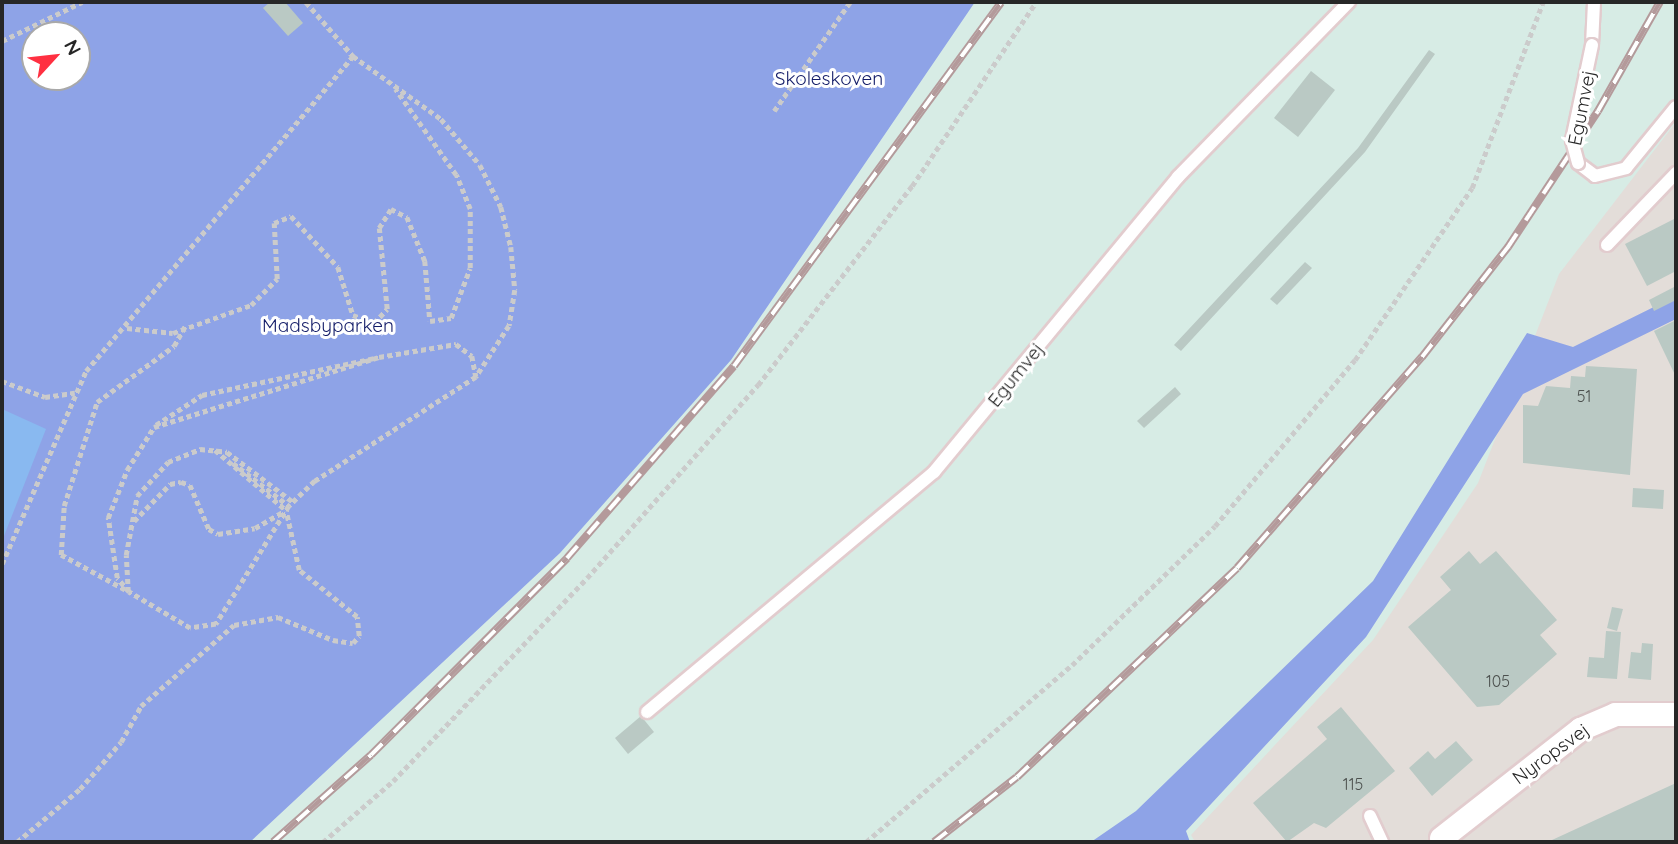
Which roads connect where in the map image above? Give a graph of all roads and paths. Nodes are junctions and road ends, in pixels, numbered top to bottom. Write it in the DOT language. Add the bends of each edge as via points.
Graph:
graph roads {
  1 [pos="82,2"];
  2 [pos="306,2"];
  3 [pos="850,2"];
  4 [pos="1036,2"];
  5 [pos="1349,2"];
  6 [pos="1543,2"];
  7 [pos="1594,2"];
  8 [pos="2,41"];
  9 [pos="353,56"];
  10 [pos="393,85"];
  11 [pos="1676,107"];
  12 [pos="774,111"];
  13 [pos="1676,173"];
  14 [pos="1607,245"];
  15 [pos="186,326"];
  16 [pos="127,328"];
  17 [pos="379,357"];
  18 [pos="476,377"];
  19 [pos="2,381"];
  20 [pos="75,393"];
  21 [pos="154,427"];
  22 [pos="213,447"];
  23 [pos="289,506"];
  24 [pos="131,524"];
  25 [pos="2,564"];
  26 [pos="128,592"];
  27 [pos="647,712"];
  28 [pos="1676,714"];
  29 [pos="1370,816"];
  30 [pos="1441,838"];
  31 [pos="17,842"];
  32 [pos="323,842"];
  33 [pos="866,842"];
  34 [pos="1382,842"];
  1 -- 8 [label="path"];
  2 -- 9 [label="path"];
  3 -- 12 [label="path"];
  4 -- 32 [label="path" via="912,186 758,385 587,578 393,781"];
  5 -- 27 [label="lane, Egumvej" via="1178,177 934,472"];
  6 -- 33 [label="path" via="1472,188 1355,360 1214,526 1072,665"];
  7 -- 11 [label="lane, Egumvej, bridge" via="1592,45 1572,139 1578,163 1595,176 1626,168"];
  9 -- 10 [label="path"];
  9 -- 16 [label="path"];
  10 -- 15 [label="path" via="445,156 470,209 470,268 451,318 430,321 425,261 407,217 391,209 379,228 389,296 381,320 361,323 353,315 329,254 300,222 282,216 274,223 279,266 267,295 238,311"];
  10 -- 18 [label="path" via="441,119 480,165 501,207 515,290 509,326"];
  13 -- 14 [label="lane"];
  15 -- 16 [label="path" via="173,333"];
  15 -- 26 [label="path" via="174,346 97,402 64,506 61,555"];
  16 -- 20 [label="path"];
  17 -- 18 [label="path" via="456,344 472,356"];
  17 -- 21 [label="path"];
  17 -- 21 [label="path" via="202,395 174,408"];
  18 -- 23 [label="path"];
  19 -- 20 [label="path" via="45,397"];
  20 -- 25 [label="path"];
  21 -- 26 [label="path" via="127,470 108,518 117,578"];
  22 -- 23 [label="path"];
  22 -- 23 [label="path" via="247,464"];
  22 -- 24 [label="path" via="154,471 138,496"];
  23 -- 24 [label="path" via="255,528 218,534 209,529 190,485 181,482 162,490"];
  23 -- 26 [label="path" via="220,618 206,629 190,628"];
  23 -- 31 [label="path" via="299,570 356,617 359,636 353,643 333,640 278,617 234,625 141,706 121,741 80,789"];
  24 -- 26 [label="path"];
  28 -- 30 [label="street, Nyropsvej" via="1615,714 1580,729"];
  29 -- 34 [label="lane"];
}
